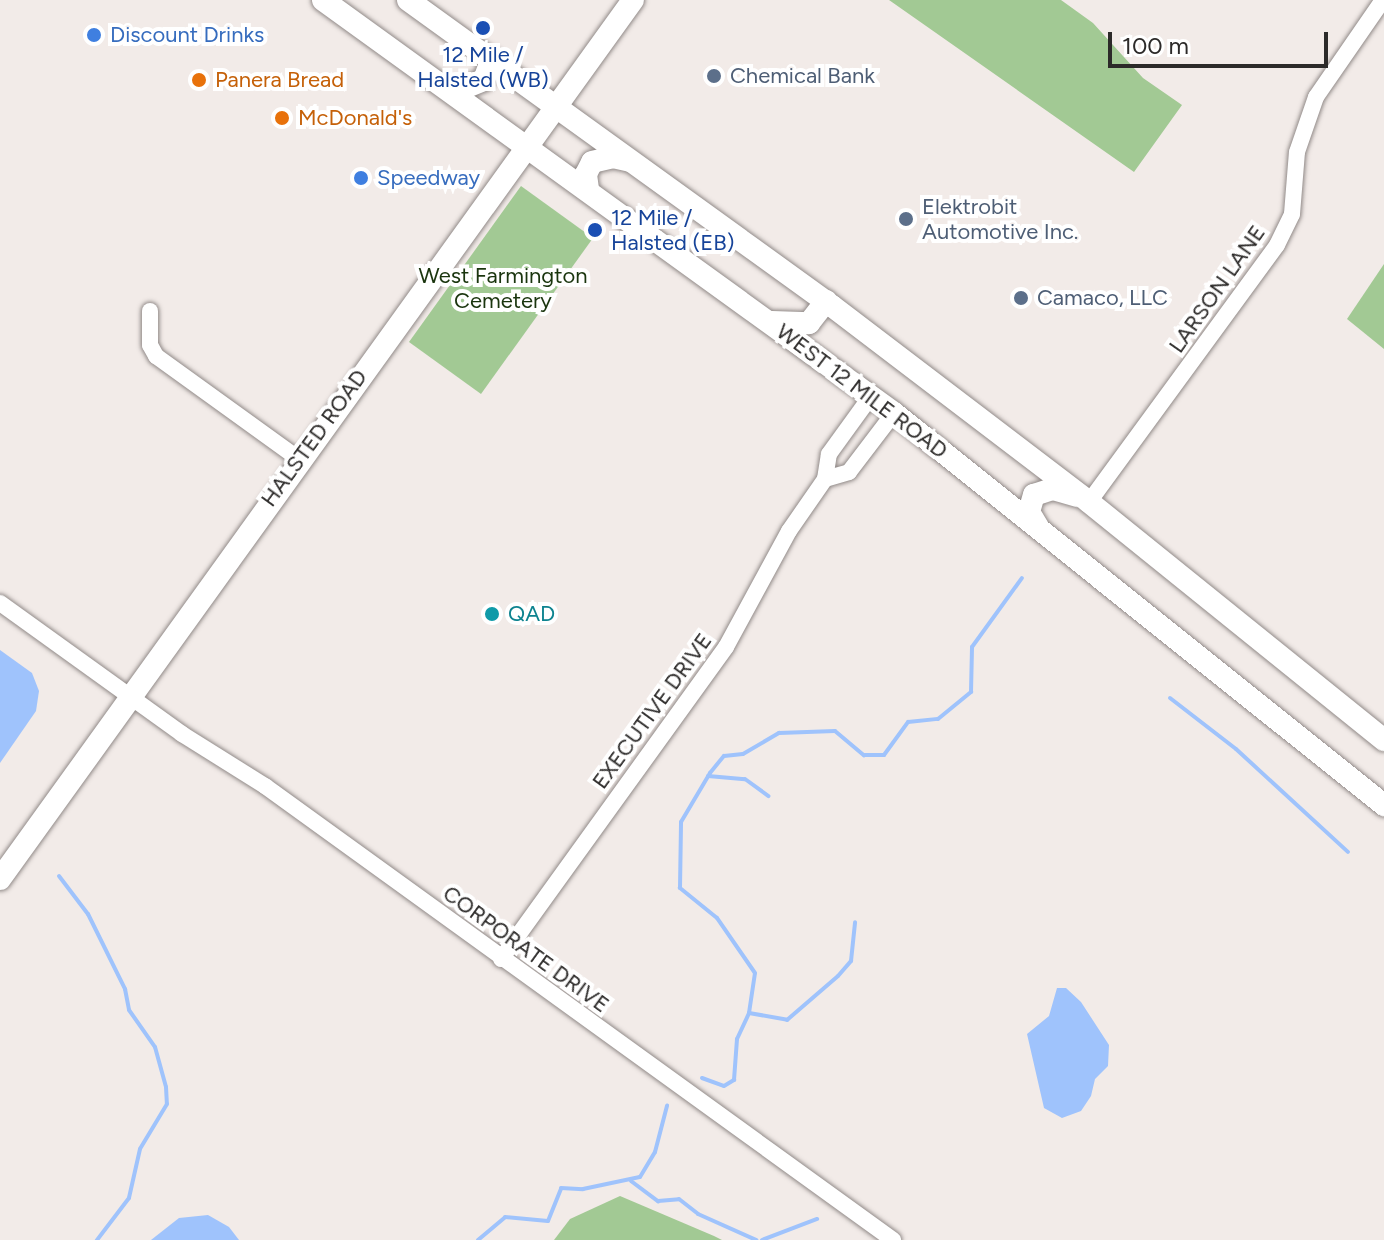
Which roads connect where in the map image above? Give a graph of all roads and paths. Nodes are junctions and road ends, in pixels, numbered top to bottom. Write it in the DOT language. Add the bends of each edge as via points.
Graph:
graph roads {
  1 [pos="323,0"];
  2 [pos="408,0"];
  3 [pos="633,0"];
  4 [pos="1383,0"];
  5 [pos="492,58"];
  6 [pos="454,92"];
  7 [pos="556,105"];
  8 [pos="526,146"];
  9 [pos="638,164"];
  10 [pos="588,189"];
  11 [pos="826,301"];
  12 [pos="150,311"];
  13 [pos="770,322"];
  14 [pos="871,396"];
  15 [pos="894,413"];
  16 [pos="299,459"];
  17 [pos="825,479"];
  18 [pos="1089,502"];
  19 [pos="1041,531"];
  20 [pos="0,603"];
  21 [pos="130,697"];
  22 [pos="1384,740"];
  23 [pos="1384,805"];
  24 [pos="0,879"];
  25 [pos="501,959"];
  26 [pos="893,1240"];
  1 -- 6 [label="main road, WEST 12 MILE ROAD"];
  2 -- 5 [label="main road"];
  3 -- 7 [label="main road, HALSTED ROAD"];
  4 -- 18 [label="street, LARSON LANE" via="1316,97 1297,152 1292,214 1277,245"];
  5 -- 6 [label="main road" via="484,80"];
  5 -- 7 [label="main road"];
  6 -- 8 [label="main road, WEST 12 MILE ROAD"];
  7 -- 8 [label="main road, HALSTED ROAD"];
  7 -- 9 [label="main road"];
  8 -- 10 [label="main road, WEST 12 MILE ROAD"];
  8 -- 16 [label="main road, HALSTED ROAD"];
  9 -- 10 [label="main road" via="613,157 592,162 586,174"];
  9 -- 11 [label="main road"];
  10 -- 13 [label="main road, WEST 12 MILE ROAD"];
  11 -- 13 [label="main road" via="809,323"];
  11 -- 18 [label="main road"];
  12 -- 16 [label="street" via="150,345 156,356"];
  13 -- 14 [label="main road, WEST 12 MILE ROAD"];
  14 -- 15 [label="main road, WEST 12 MILE ROAD"];
  14 -- 17 [label="street, EXECUTIVE DRIVE" via="829,454"];
  15 -- 17 [label="street, EXECUTIVE DRIVE" via="849,472"];
  15 -- 19 [label="main road, WEST 12 MILE ROAD"];
  16 -- 21 [label="main road, HALSTED ROAD"];
  17 -- 25 [label="street, EXECUTIVE DRIVE" via="789,531 726,647"];
  18 -- 19 [label="main road" via="1053,489 1034,495 1029,512"];
  18 -- 22 [label="main road"];
  19 -- 23 [label="main road, WEST 12 MILE ROAD"];
  20 -- 21 [label="street, CORPORATE DRIVE"];
  21 -- 24 [label="main road, HALSTED ROAD"];
  21 -- 25 [label="street, CORPORATE DRIVE" via="265,786"];
  25 -- 26 [label="street, CORPORATE DRIVE"];
}
